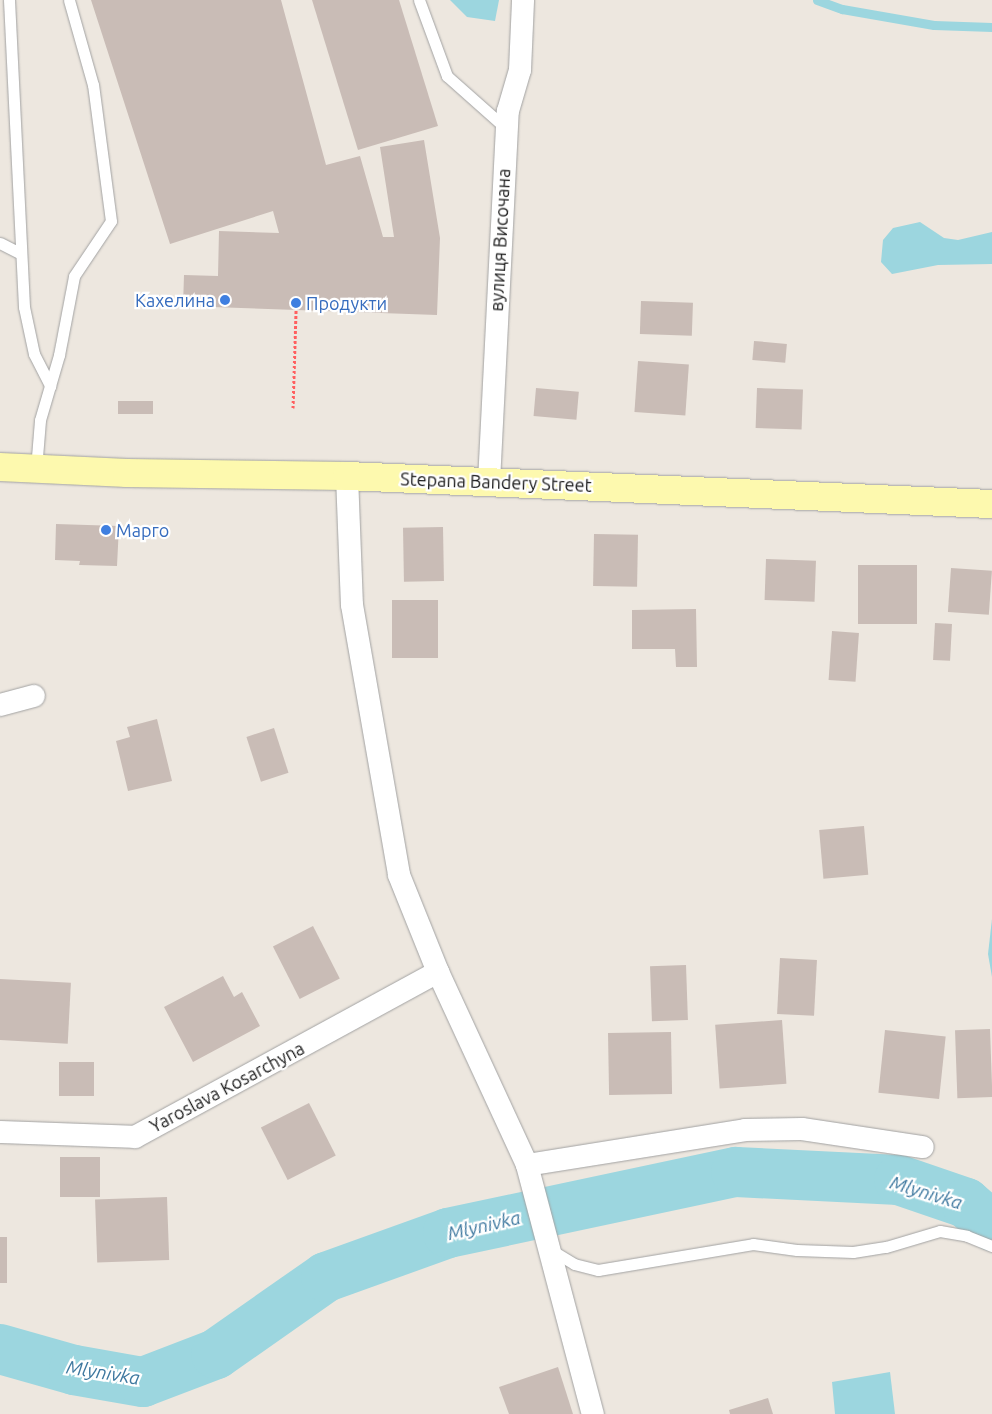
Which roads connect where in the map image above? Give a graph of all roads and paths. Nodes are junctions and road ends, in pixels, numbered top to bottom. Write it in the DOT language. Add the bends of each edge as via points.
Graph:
graph roads {
  1 [pos="10,0"];
  2 [pos="69,0"];
  3 [pos="419,0"];
  4 [pos="523,0"];
  5 [pos="507,129"];
  6 [pos="0,243"];
  7 [pos="20,254"];
  8 [pos="296,310"];
  9 [pos="50,386"];
  10 [pos="293,408"];
  11 [pos="0,467"];
  12 [pos="36,469"];
  13 [pos="347,476"];
  14 [pos="489,482"];
  15 [pos="992,504"];
  16 [pos="34,696"];
  17 [pos="0,705"];
  18 [pos="438,972"];
  19 [pos="0,1132"];
  20 [pos="923,1147"];
  21 [pos="527,1165"];
  22 [pos="545,1241"];
  23 [pos="992,1246"];
  24 [pos="593,1414"];
  1 -- 7 [label="lane"];
  2 -- 9 [label="lane" via="93,86 111,221 74,276"];
  3 -- 5 [label="lane" via="446,76"];
  4 -- 5 [label="street, вулиця Височана" via="520,70 508,111"];
  5 -- 14 [label="street, вулиця Височана"];
  6 -- 7 [label="lane"];
  7 -- 9 [label="lane" via="24,307 34,354"];
  8 -- 10 [label="path"];
  9 -- 12 [label="lane" via="40,420"];
  11 -- 12 [label="main road, Stepana Bandery Street"];
  12 -- 13 [label="main road, Stepana Bandery Street"];
  13 -- 14 [label="main road, Stepana Bandery Street"];
  13 -- 18 [label="street" via="352,605 399,875"];
  14 -- 15 [label="main road, Stepana Bandery Street"];
  16 -- 17 [label="street"];
  18 -- 19 [label="street, Yaroslava Kosarchyna" via="135,1137"];
  18 -- 21 [label="street"];
  20 -- 21 [label="street" via="802,1128 746,1130"];
  21 -- 22 [label="street"];
  22 -- 23 [label="lane" via="574,1264 598,1270 753,1244 853,1252 940,1231 967,1236"];
  22 -- 24 [label="street"];
}
